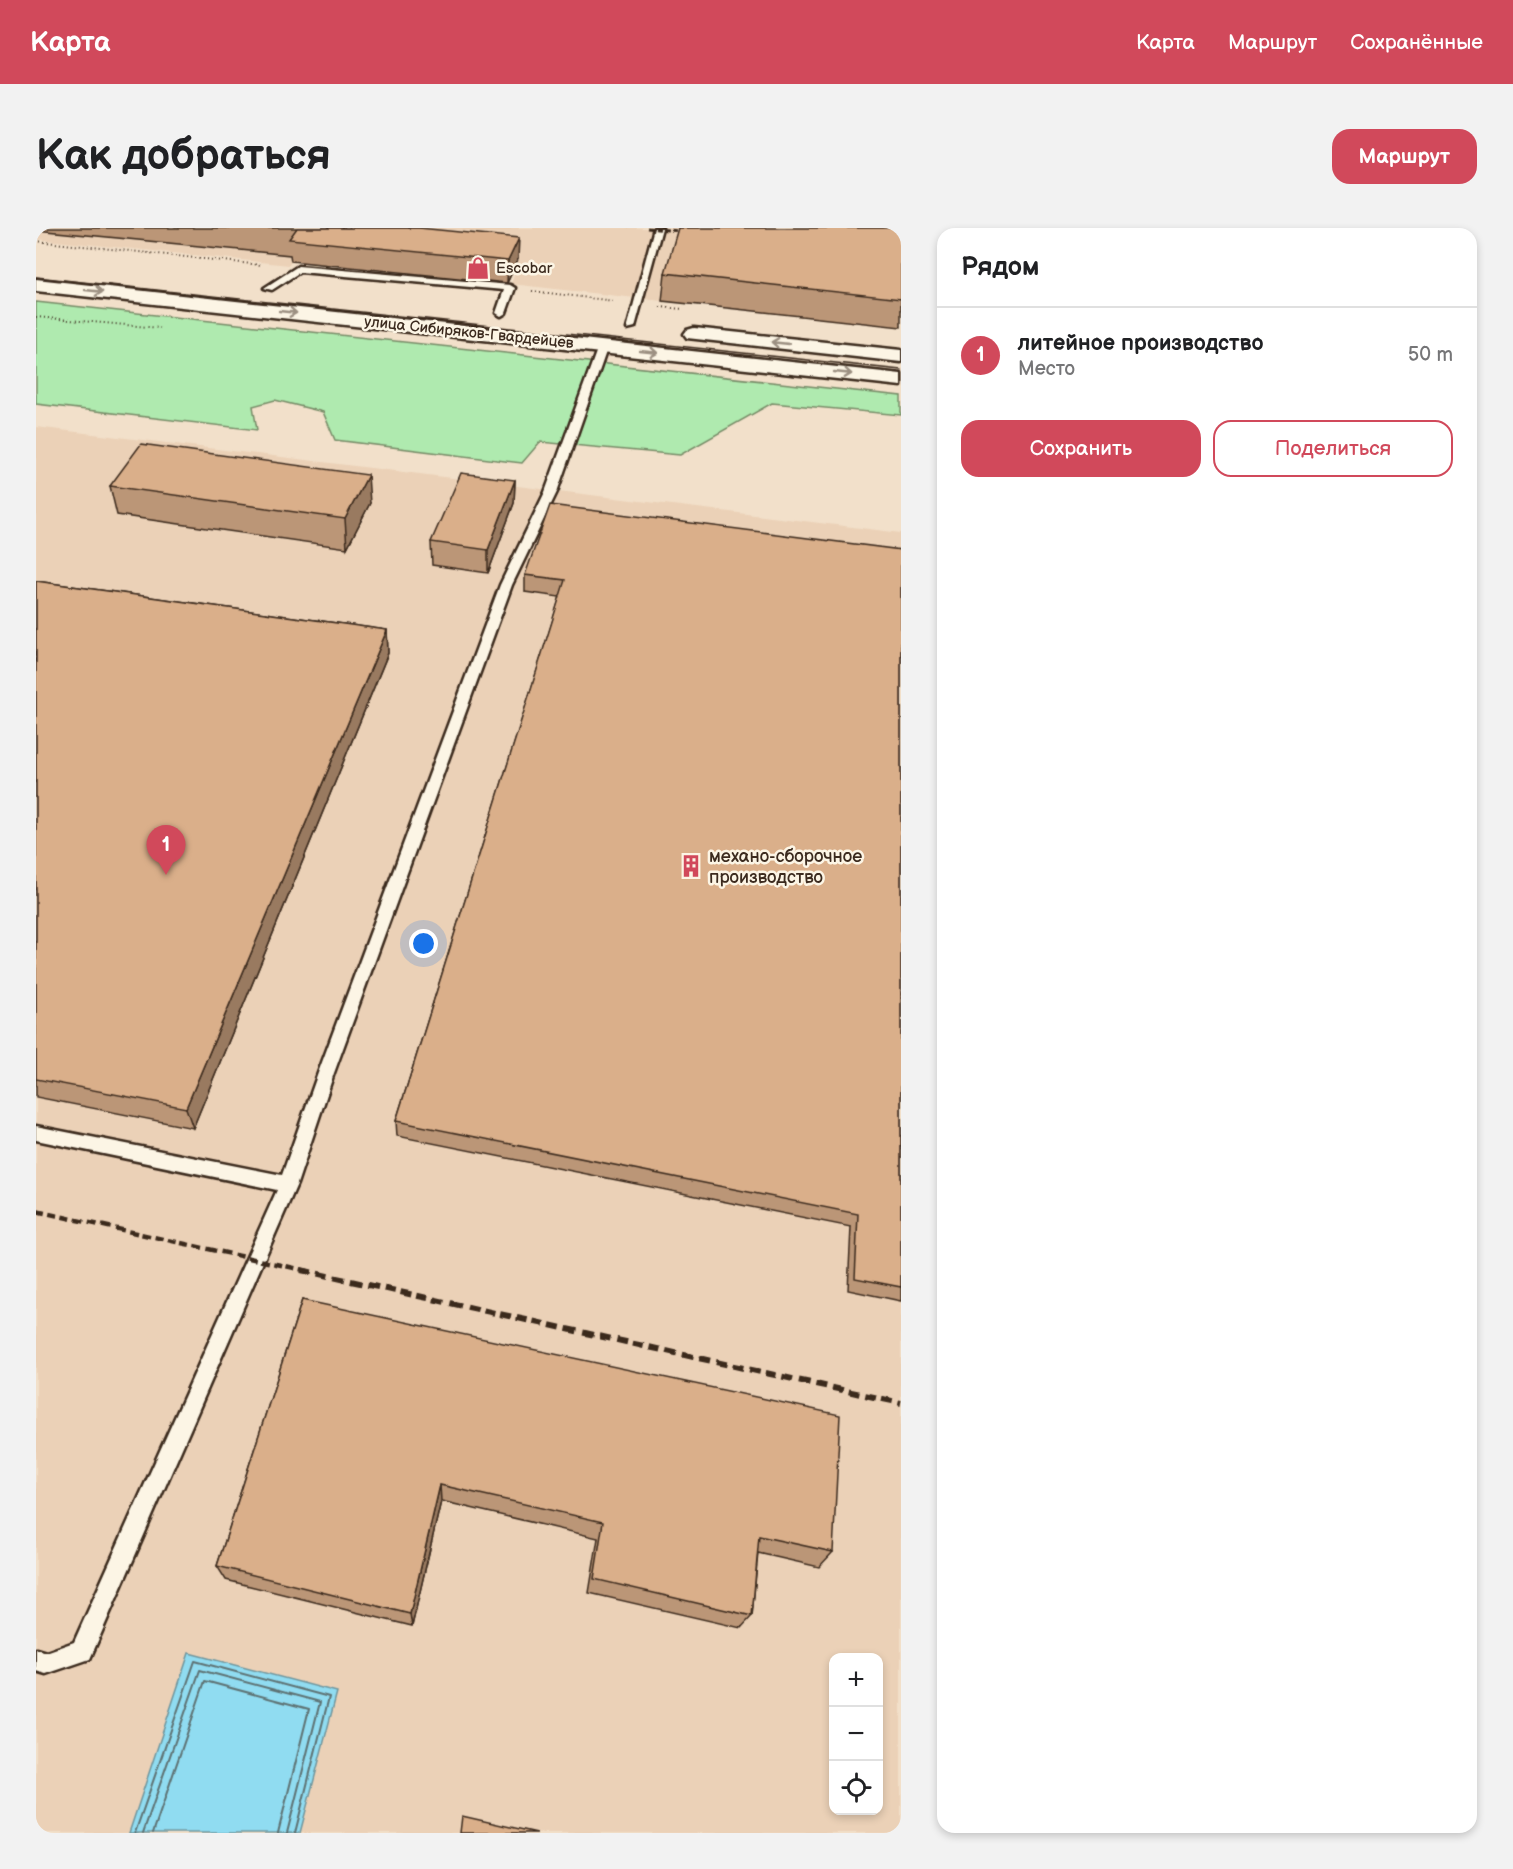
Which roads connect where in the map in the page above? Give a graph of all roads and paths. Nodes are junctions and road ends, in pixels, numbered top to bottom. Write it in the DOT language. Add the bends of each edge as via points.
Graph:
graph roads {
  1 [pos="658,228"];
  2 [pos="36,241"];
  3 [pos="298,269"];
  4 [pos="36,285"];
  5 [pos="246,286"];
  6 [pos="269,288"];
  7 [pos="304,292"];
  8 [pos="478,310"];
  9 [pos="501,313"];
  10 [pos="523,315"];
  11 [pos="620,326"];
  12 [pos="653,329"];
  13 [pos="677,332"];
  14 [pos="603,346"];
  15 [pos="901,356"];
  16 [pos="901,380"];
  17 [pos="36,1133"];
  18 [pos="288,1184"];
  19 [pos="36,1660"];
  1 -- 11 [label="lane"];
  2 -- 3 [label="path"];
  3 -- 6 [label="lane"];
  3 -- 9 [label="lane" via="510,288"];
  4 -- 14 [label="main road, улица Сибиряков-Гвардейцев, one-way"];
  5 -- 6 [label="main road"];
  6 -- 7 [label="main road"];
  8 -- 9 [label="main road, улица Сибиряков-Гвардейцев"];
  9 -- 10 [label="main road, улица Сибиряков-Гвардейцев"];
  11 -- 12 [label="main road"];
  11 -- 14 [label="main road"];
  15 -- 13 [label="main road, one-way"];
  14 -- 16 [label="main road, улица Сибиряков-Гвардейцев, one-way"];
  14 -- 18 [label="lane" via="551,492 502,596"];
  17 -- 18 [label="lane"];
  18 -- 19 [label="lane" via="82,1651 46,1663"];
}
